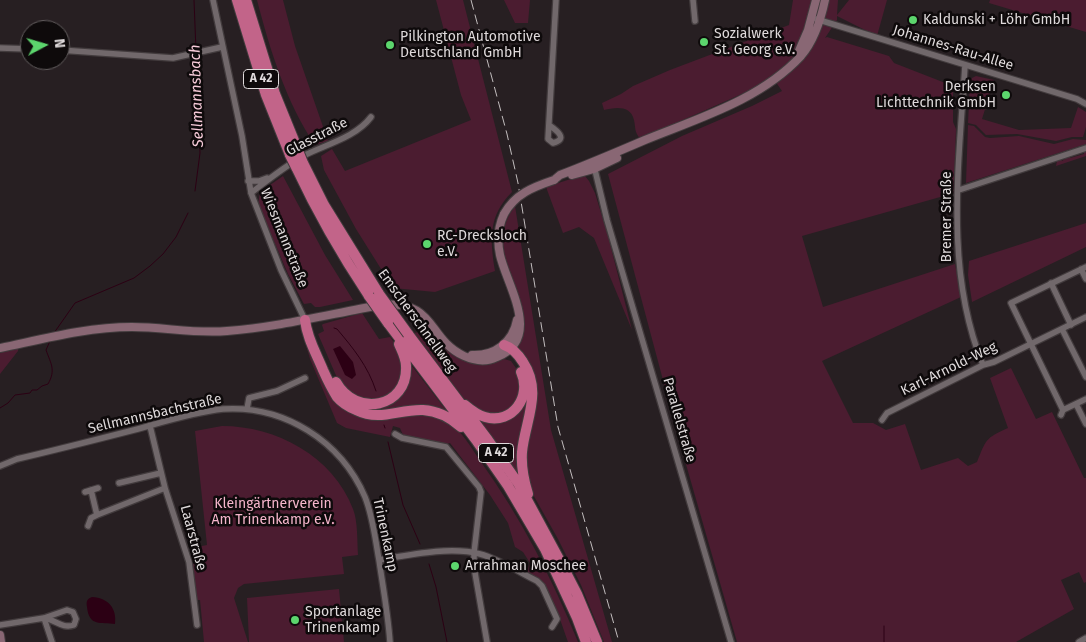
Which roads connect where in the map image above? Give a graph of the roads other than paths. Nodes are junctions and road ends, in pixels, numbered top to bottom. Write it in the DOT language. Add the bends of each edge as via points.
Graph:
graph roads {
  1 [pos="213,0"];
  2 [pos="237,0"];
  3 [pos="246,0"];
  4 [pos="556,0"];
  5 [pos="693,0"];
  6 [pos="816,0"];
  7 [pos="825,0"];
  8 [pos="816,19"];
  9 [pos="695,21"];
  10 [pos="222,47"];
  11 [pos="0,48"];
  12 [pos="20,49"];
  13 [pos="70,51"];
  14 [pos="966,65"];
  15 [pos="1086,104"];
  16 [pos="371,117"];
  17 [pos="549,125"];
  18 [pos="1086,148"];
  19 [pos="294,152"];
  20 [pos="591,166"];
  21 [pos="272,176"];
  22 [pos="248,181"];
  23 [pos="959,190"];
  24 [pos="251,193"];
  25 [pos="1084,268"];
  26 [pos="1086,279"];
  27 [pos="1050,284"];
  28 [pos="374,295"];
  29 [pos="1086,317"];
  30 [pos="305,320"];
  31 [pos="1070,325"];
  32 [pos="1062,329"];
  33 [pos="400,335"];
  34 [pos="1031,344"];
  35 [pos="0,348"];
  36 [pos="507,348"];
  37 [pos="983,365"];
  38 [pos="1086,377"];
  39 [pos="305,378"];
  40 [pos="450,391"];
  41 [pos="1086,399"];
  42 [pos="1076,404"];
  43 [pos="247,409"];
  44 [pos="882,420"];
  45 [pos="1086,424"];
  46 [pos="150,426"];
  47 [pos="396,434"];
  48 [pos="476,440"];
  49 [pos="0,466"];
  50 [pos="161,474"];
  51 [pos="119,483"];
  52 [pos="98,488"];
  53 [pos="165,488"];
  54 [pos="97,515"];
  55 [pos="537,518"];
  56 [pos="88,526"];
  57 [pos="474,553"];
  58 [pos="379,560"];
  59 [pos="44,618"];
  60 [pos="197,625"];
  61 [pos="0,626"];
  62 [pos="552,627"];
  63 [pos="0,635"];
  64 [pos="1086,638"];
  65 [pos="1,642"];
  66 [pos="52,642"];
  67 [pos="390,642"];
  68 [pos="487,642"];
  69 [pos="586,642"];
  70 [pos="597,642"];
  71 [pos="731,642"];
  72 [pos="1079,642"];
  1 -- 10 [label="street, Wiesmannstraße"];
  2 -- 19 [label="highway, Emscherschnellweg / A 42" via="266,95"];
  3 -- 19 [label="highway, Emscherschnellweg / A 42"];
  4 -- 17 [label="street"];
  5 -- 9 [label="street"];
  6 -- 8 [label="main road"];
  7 -- 8 [label="main road"];
  8 -- 14 [label="street, Johannes-Rau-Allee"];
  8 -- 20 [label="main road" via="815,32 801,56 772,82 649,142"];
  10 -- 13 [label="street" via="173,58"];
  10 -- 22 [label="street, Wiesmannstraße" via="242,136"];
  11 -- 12 [label="street"];
  14 -- 15 [label="street, Johannes-Rau-Allee"];
  14 -- 23 [label="street, Bremer Straße"];
  16 -- 21 [label="street, Glasstraße" via="358,130"];
  18 -- 23 [label="street"];
  19 -- 28 [label="highway, Emscherschnellweg / A 42, bridge"];
  20 -- 36 [label="main road, bridge" via="522,194 504,214 498,232 499,247 521,327 518,338"];
  20 -- 71 [label="street, Parallelstraße"];
  21 -- 22 [label="street, Glasstraße"];
  21 -- 24 [label="street, Glasstraße"];
  22 -- 24 [label="street, Wiesmannstraße"];
  23 -- 37 [label="street, Bremer Straße" via="957,239 961,284 970,330"];
  24 -- 30 [label="street, Wiesmannstraße"];
  25 -- 26 [label="street"];
  25 -- 27 [label="street"];
  27 -- 31 [label="street"];
  27 -- 34 [label="street" via="1011,303"];
  28 -- 33 [label="highway, Emscherschnellweg / A 42, bridge"];
  28 -- 33 [label="highway, Emscherschnellweg / A 42, bridge" via="388,323"];
  29 -- 31 [label="street, Karl-Arnold-Weg"];
  30 -- 33 [label="highway" via="340,389 348,398 364,404 386,401 403,384 406,366"];
  30 -- 35 [label="main road" via="225,332 117,328"];
  30 -- 36 [label="main road" via="381,305 406,306 425,316 443,339 466,357 482,360 498,357"];
  30 -- 48 [label="highway" via="306,332 328,380 338,398 350,408 376,416 433,411 456,422"];
  31 -- 32 [label="street, Karl-Arnold-Weg"];
  32 -- 34 [label="street, Karl-Arnold-Weg"];
  32 -- 38 [label="street"];
  33 -- 40 [label="highway, Emscherschnellweg / A 42"];
  33 -- 48 [label="highway, Emscherschnellweg / A 42"];
  34 -- 37 [label="street, Karl-Arnold-Weg"];
  34 -- 42 [label="street" via="1062,413"];
  36 -- 40 [label="highway" via="525,382 524,397 513,412 500,418 482,416"];
  36 -- 55 [label="highway" via="526,367 532,383 533,401 522,460 526,489"];
  37 -- 44 [label="street, Karl-Arnold-Weg" via="887,413"];
  39 -- 43 [label="street" via="249,398"];
  40 -- 55 [label="highway, Emscherschnellweg / A 42" via="518,483"];
  41 -- 42 [label="street"];
  42 -- 45 [label="street"];
  43 -- 46 [label="street, Sellmannsbachstraße" via="222,410"];
  43 -- 58 [label="street, Trinenkamp" via="273,414 303,426 345,463 370,510"];
  46 -- 49 [label="street, Sellmannsbachstraße"];
  46 -- 50 [label="street, Laarstraße"];
  47 -- 57 [label="street" via="446,447 479,487"];
  48 -- 69 [label="highway, Emscherschnellweg / A 42" via="545,549"];
  50 -- 51 [label="street"];
  50 -- 53 [label="street, Laarstraße"];
  52 -- 54 [label="street" via="88,491"];
  53 -- 54 [label="street"];
  53 -- 60 [label="street, Laarstraße" via="189,562"];
  54 -- 56 [label="street" via="91,518"];
  55 -- 70 [label="highway, Emscherschnellweg / A 42" via="577,594"];
  57 -- 58 [label="street" via="434,553"];
  57 -- 62 [label="street" via="487,556 542,586 557,619"];
  57 -- 68 [label="street"];
  58 -- 67 [label="street, Trinenkamp"];
  59 -- 59 [label="street" via="66,626 74,625 76,619 75,614 68,610"];
  59 -- 61 [label="street"];
  59 -- 66 [label="street"];
  63 -- 65 [label="main road"];
  64 -- 72 [label="street"];
}
